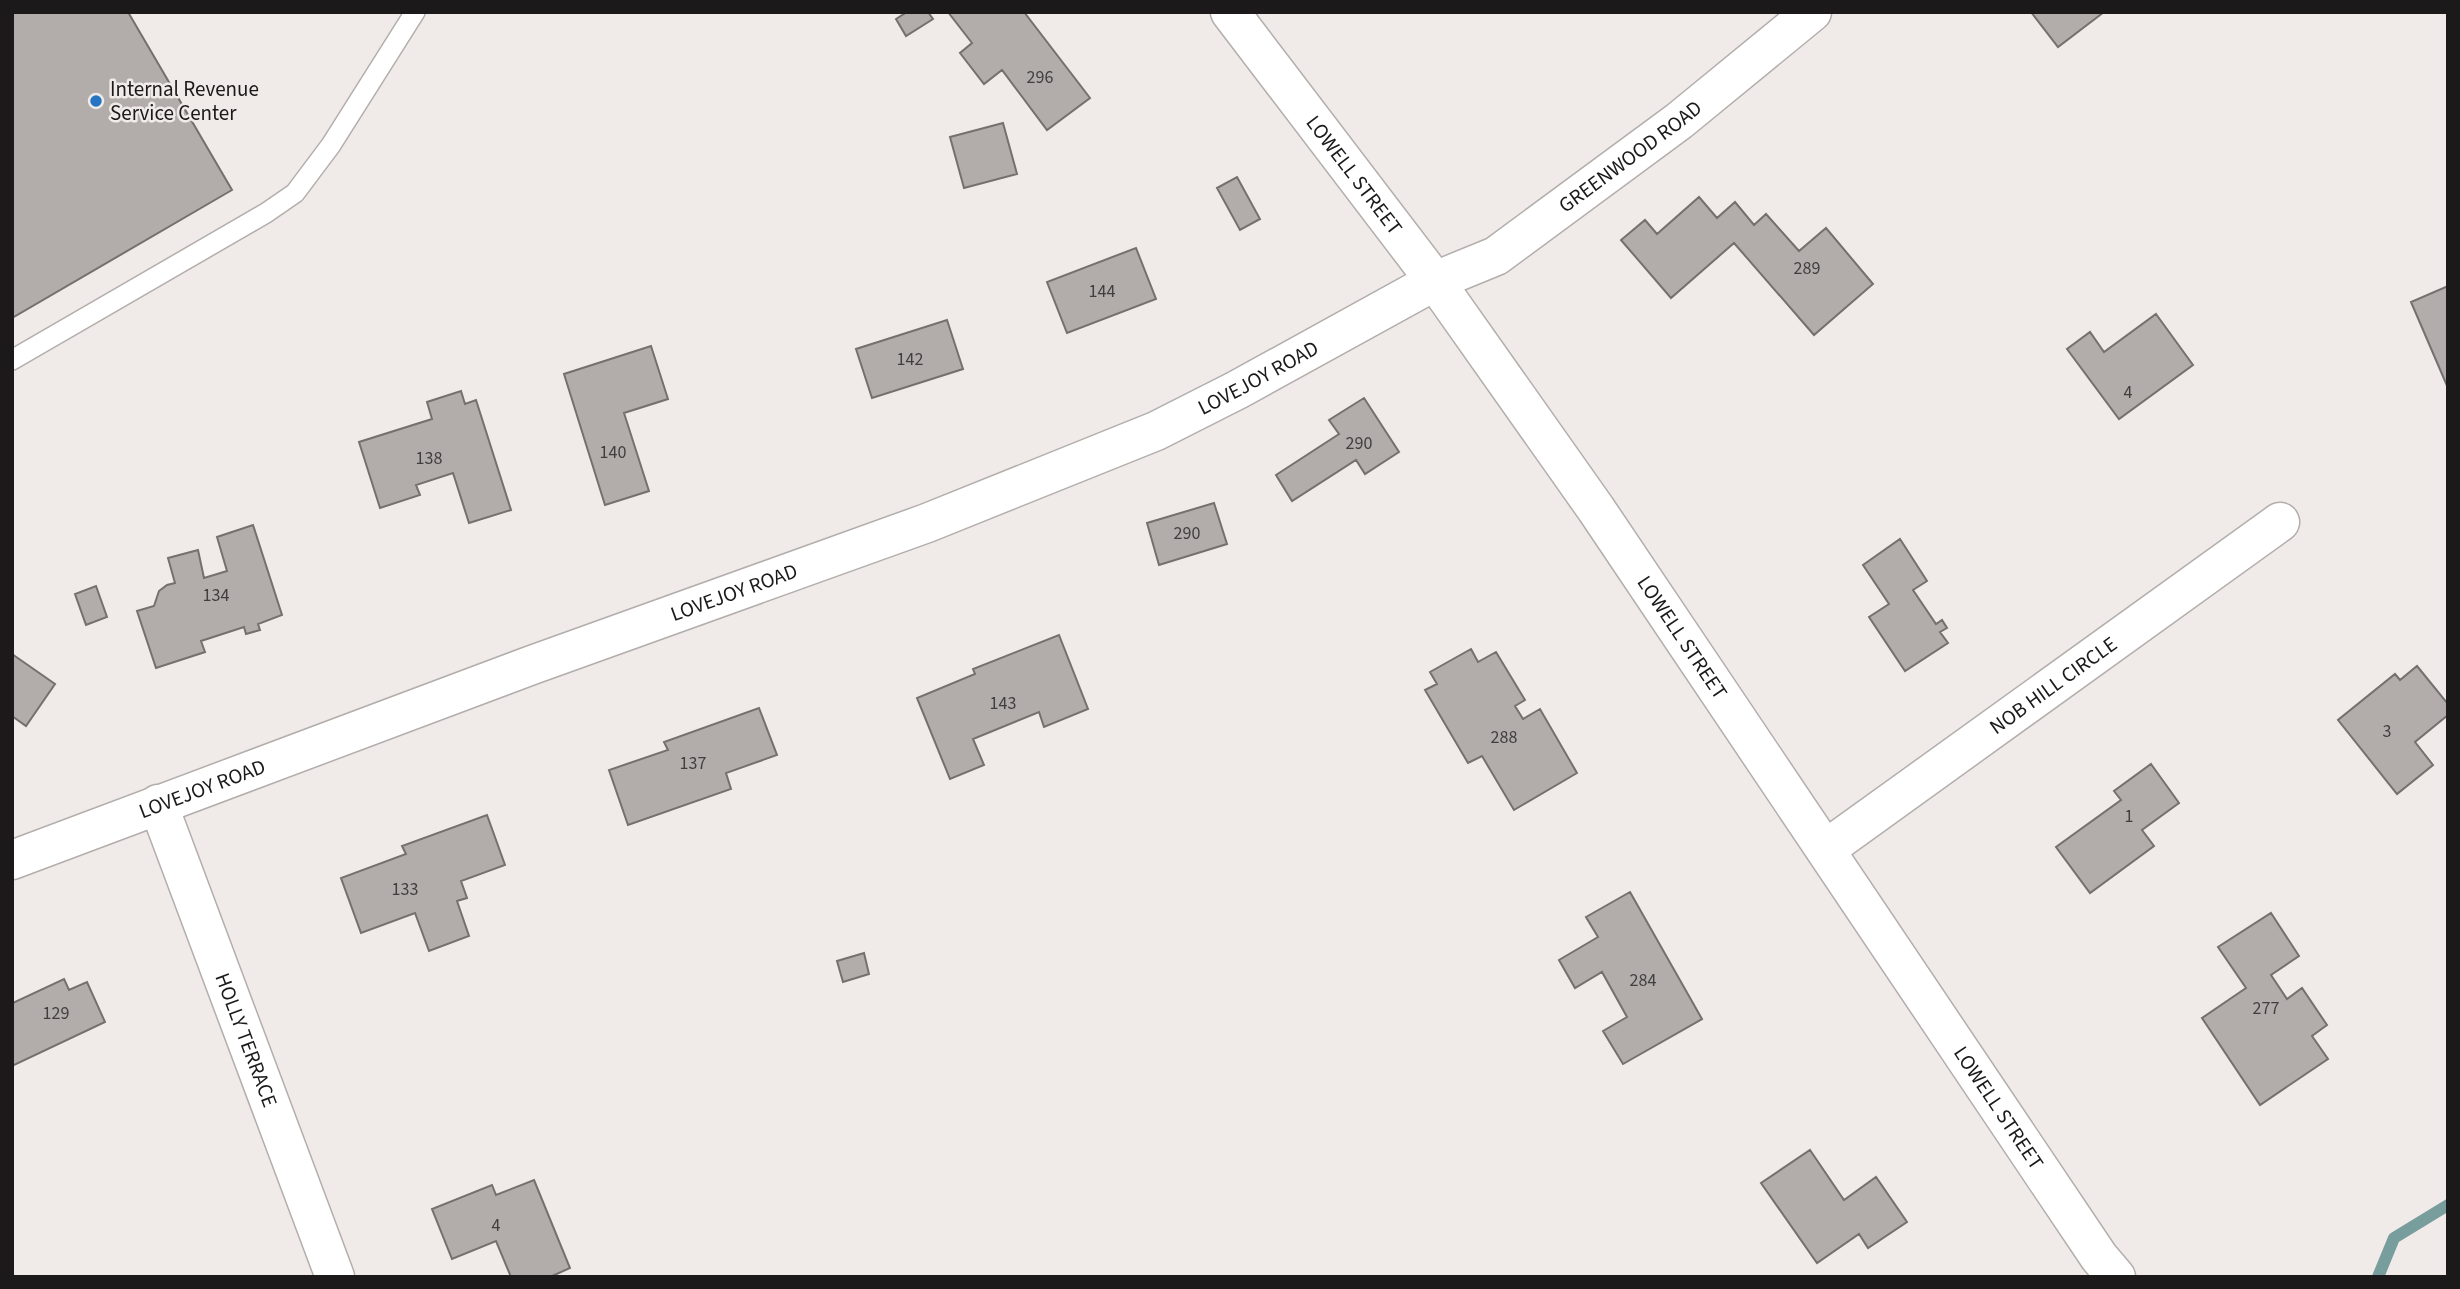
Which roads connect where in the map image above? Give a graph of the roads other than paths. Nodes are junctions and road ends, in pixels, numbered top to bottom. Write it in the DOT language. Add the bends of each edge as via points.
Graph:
graph roads {
  1 [pos="415,12"];
  2 [pos="1230,12"];
  3 [pos="1812,12"];
  4 [pos="1435,281"];
  5 [pos="12,360"];
  6 [pos="2280,522"];
  7 [pos="158,804"];
  8 [pos="1826,849"];
  9 [pos="12,860"];
  10 [pos="335,1277"];
  11 [pos="2116,1277"];
  1 -- 5 [label="lane" via="295,193"];
  2 -- 4 [label="main road, LOWELL STREET"];
  3 -- 4 [label="main road, GREENWOOD ROAD" via="1679,121 1496,256"];
  4 -- 7 [label="main road, LOVEJOY ROAD" via="1156,431 927,523"];
  4 -- 8 [label="main road, LOWELL STREET"];
  6 -- 8 [label="main road, NOB HILL CIRCLE"];
  7 -- 9 [label="main road, LOVEJOY ROAD"];
  7 -- 10 [label="main road, HOLLY TERRACE"];
  8 -- 11 [label="main road, LOWELL STREET"];
}
